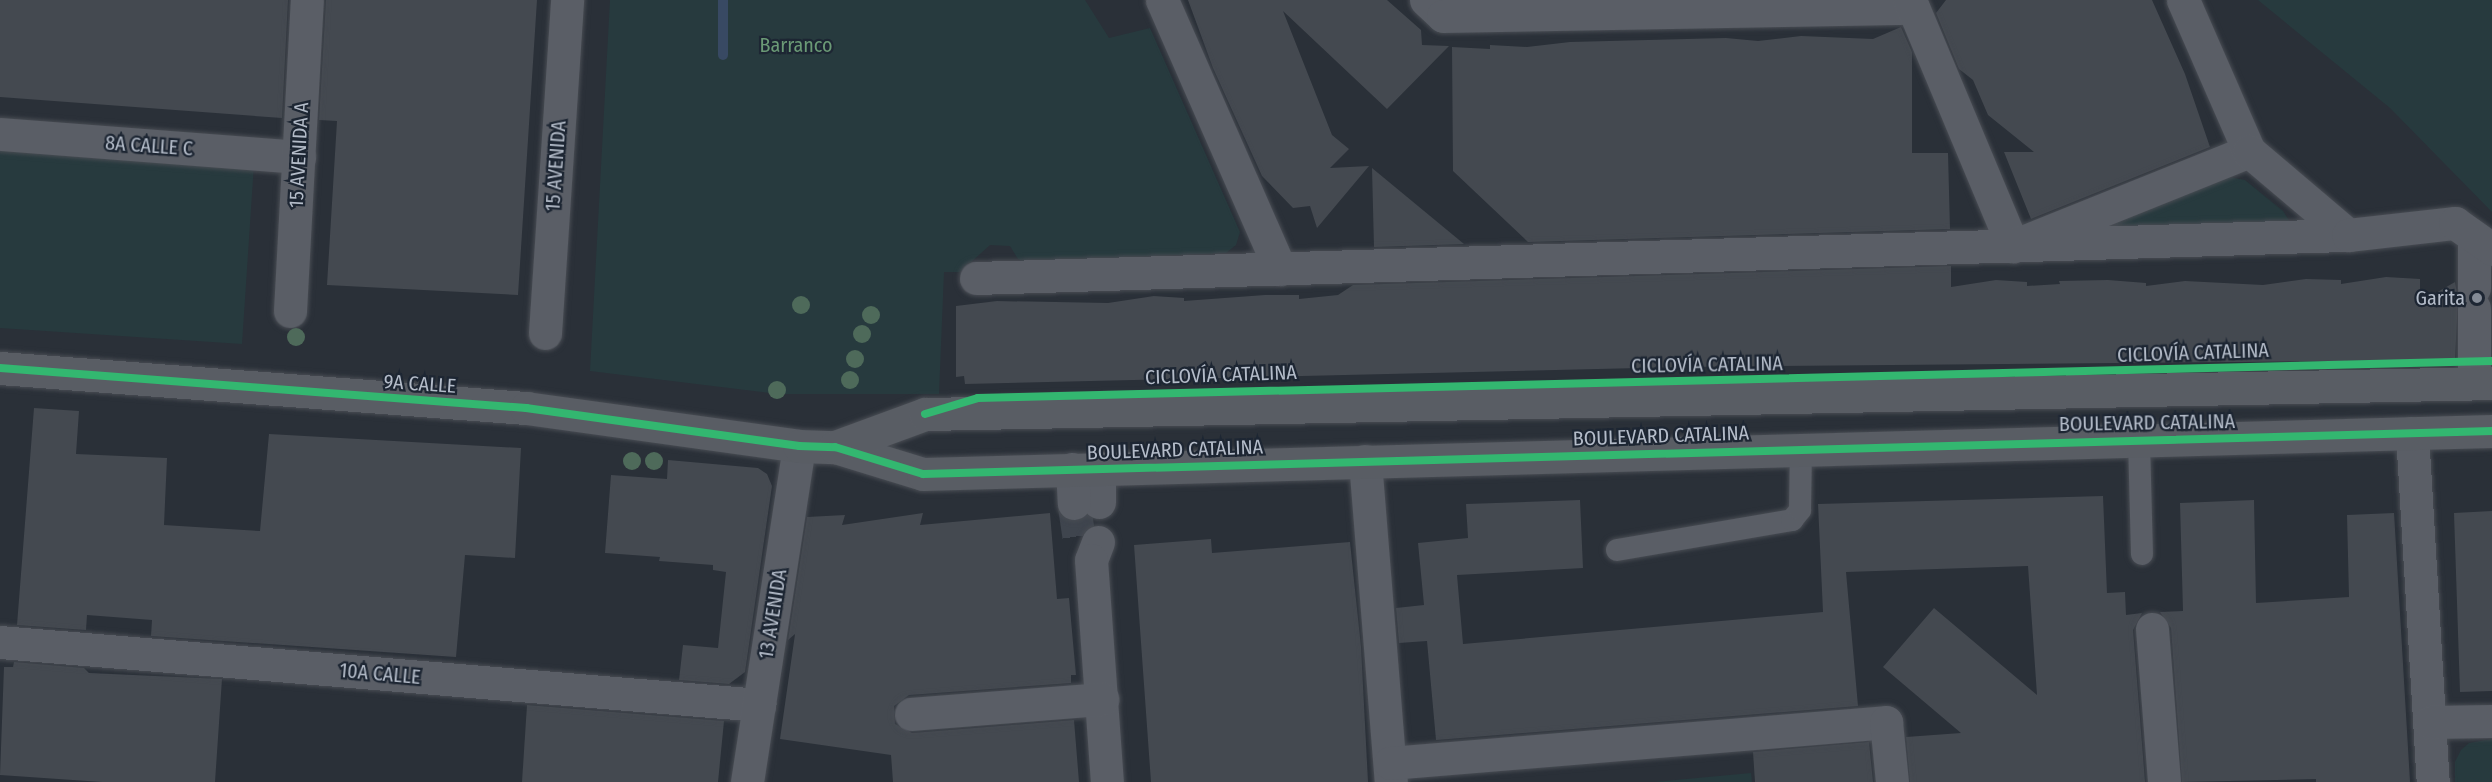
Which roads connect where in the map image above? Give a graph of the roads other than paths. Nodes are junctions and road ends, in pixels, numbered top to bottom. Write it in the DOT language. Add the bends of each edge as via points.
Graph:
graph roads {
  1 [pos="307,0"];
  2 [pos="567,0"];
  3 [pos="1162,0"];
  4 [pos="1426,0"];
  5 [pos="2183,0"];
  6 [pos="1911,4"];
  7 [pos="0,134"];
  8 [pos="2249,151"];
  9 [pos="299,157"];
  10 [pos="2348,235"];
  11 [pos="2483,243"];
  12 [pos="2013,246"];
  13 [pos="1280,269"];
  14 [pos="976,278"];
  15 [pos="290,311"];
  16 [pos="545,333"];
  17 [pos="2483,341"];
  18 [pos="0,368"];
  19 [pos="2483,383"];
  20 [pos="2492,432"];
  21 [pos="2412,433"];
  22 [pos="2139,440"];
  23 [pos="799,446"];
  24 [pos="835,447"];
  25 [pos="1801,448"];
  26 [pos="1365,461"];
  27 [pos="1086,469"];
  28 [pos="1087,502"];
  29 [pos="1090,548"];
  30 [pos="1617,550"];
  31 [pos="2142,554"];
  32 [pos="2152,629"];
  33 [pos="0,642"];
  34 [pos="1101,699"];
  35 [pos="759,705"];
  36 [pos="911,714"];
  37 [pos="2492,721"];
  38 [pos="2430,722"];
  39 [pos="1390,772"];
  40 [pos="747,782"];
  41 [pos="1107,782"];
  42 [pos="1892,782"];
  43 [pos="2164,782"];
  44 [pos="2433,782"];
  1 -- 9 [label="street, 15 AVENIDA A"];
  2 -- 16 [label="street, 15 AVENIDA"];
  3 -- 13 [label="street"];
  4 -- 6 [label="street" via="1443,16"];
  5 -- 8 [label="street"];
  6 -- 12 [label="street"];
  7 -- 9 [label="street, 8A CALLE C"];
  8 -- 10 [label="street"];
  8 -- 12 [label="street"];
  9 -- 15 [label="street, 15 AVENIDA A"];
  10 -- 11 [label="street" via="2456,224"];
  10 -- 12 [label="street"];
  11 -- 17 [label="street" via="2474,298"];
  12 -- 13 [label="street"];
  13 -- 14 [label="street"];
  17 -- 19 [label="street"];
  18 -- 23 [label="street, 9A CALLE" via="526,408"];
  19 -- 24 [label="street, BOULEVARD CATALINA" via="925,414"];
  20 -- 21 [label="street, BOULEVARD CATALINA"];
  21 -- 22 [label="street, BOULEVARD CATALINA"];
  21 -- 38 [label="street"];
  22 -- 25 [label="street, BOULEVARD CATALINA"];
  22 -- 31 [label="lane"];
  23 -- 24 [label="street, 9A CALLE"];
  23 -- 35 [label="street, 13 AVENIDA"];
  24 -- 27 [label="street, BOULEVARD CATALINA" via="923,474"];
  25 -- 26 [label="street, BOULEVARD CATALINA"];
  25 -- 30 [label="lane" via="1800,510 1792,520"];
  26 -- 27 [label="street, BOULEVARD CATALINA"];
  26 -- 39 [label="street"];
  27 -- 28 [label="street"];
  29 -- 34 [label="street"];
  32 -- 43 [label="street"];
  33 -- 35 [label="street, 10A CALLE"];
  34 -- 36 [label="street"];
  34 -- 41 [label="street"];
  35 -- 40 [label="street, 13 AVENIDA"];
  37 -- 38 [label="street"];
  38 -- 44 [label="street"];
  39 -- 42 [label="street" via="1886,722"];
}
